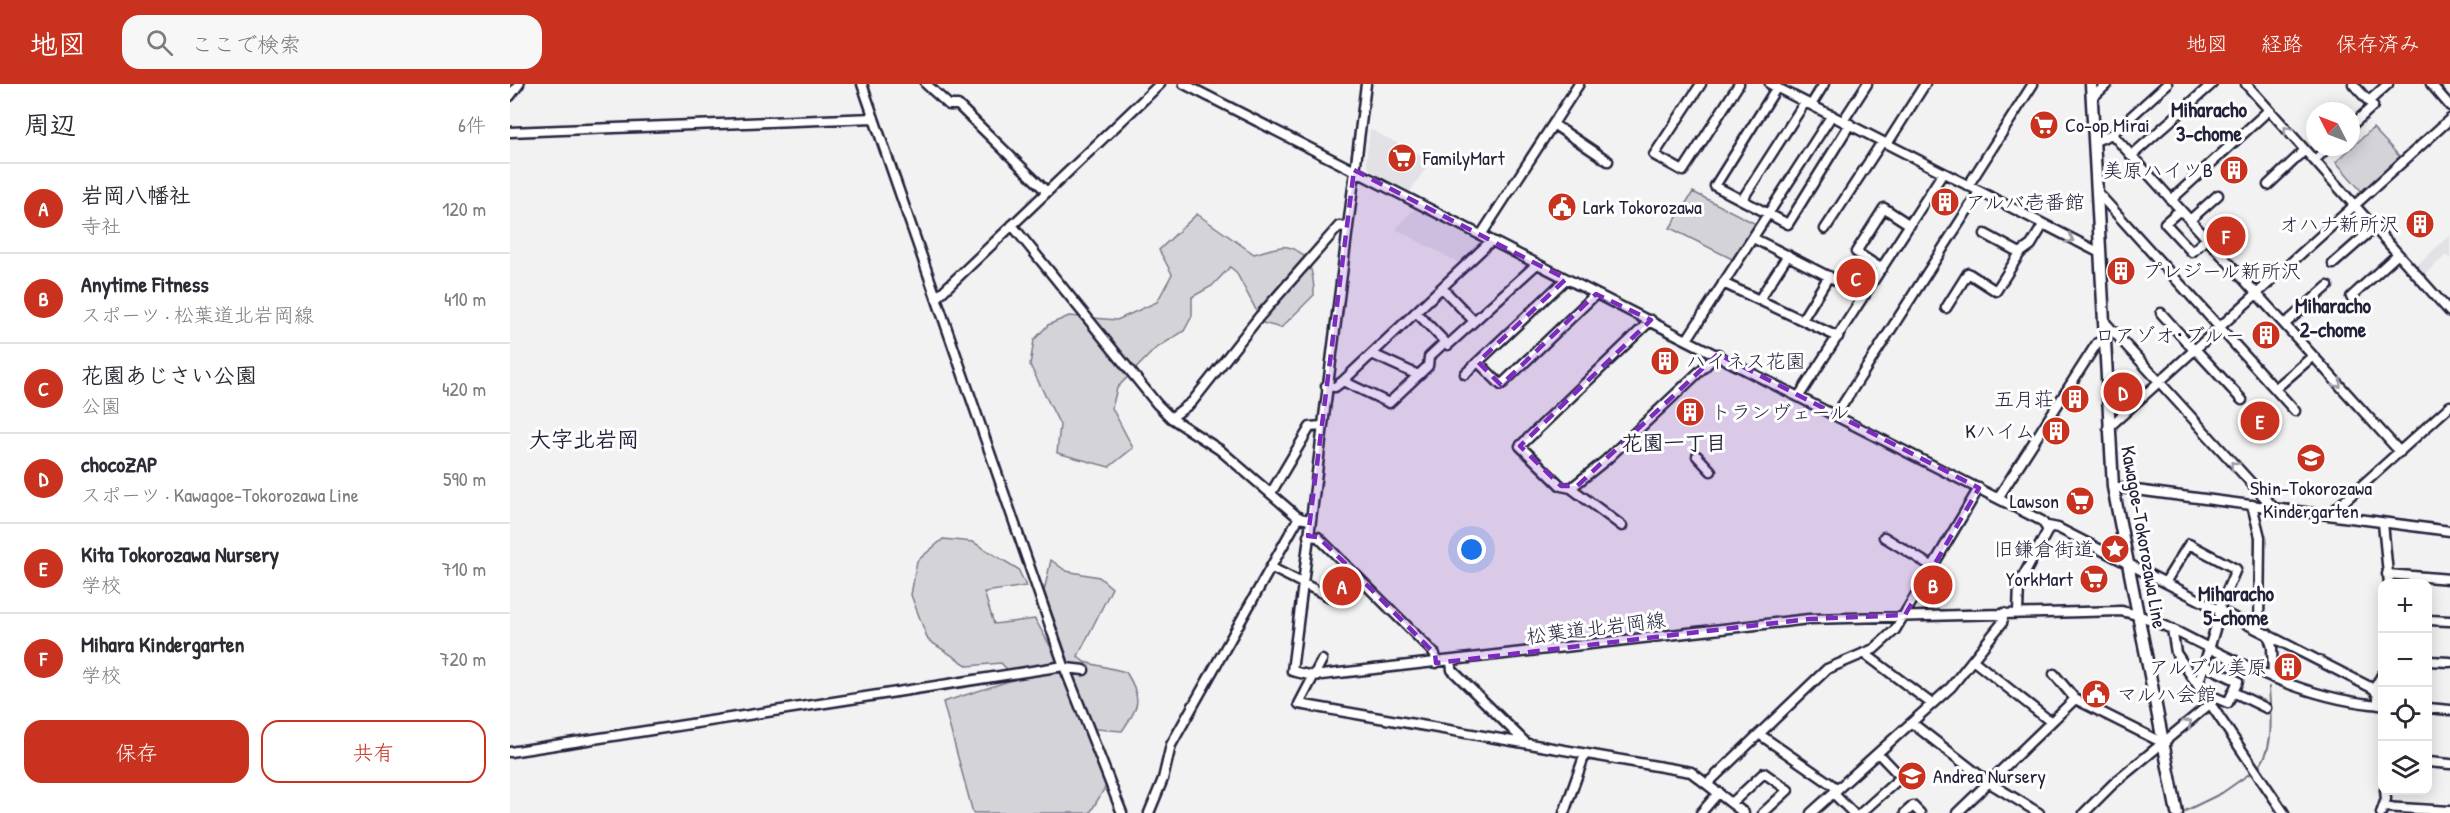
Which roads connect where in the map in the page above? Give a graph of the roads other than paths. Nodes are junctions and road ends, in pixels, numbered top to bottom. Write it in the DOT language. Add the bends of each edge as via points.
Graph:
graph roads {
  1 [pos="519,84"];
  2 [pos="862,84"];
  3 [pos="926,84"];
  4 [pos="1160,84"];
  5 [pos="1184,84"];
  6 [pos="1366,84"];
  7 [pos="1579,84"];
  8 [pos="1701,84"];
  9 [pos="1739,84"];
  10 [pos="1824,84"];
  11 [pos="1867,84"];
  12 [pos="1925,84"];
  13 [pos="2033,84"];
  14 [pos="2091,84"];
  15 [pos="2108,84"];
  16 [pos="2167,84"];
  17 [pos="2211,84"];
  18 [pos="2246,84"];
  19 [pos="2354,84"];
  20 [pos="2388,84"];
  21 [pos="2431,84"];
  22 [pos="1774,86"];
  23 [pos="510,96"];
  24 [pos="2092,98"];
  25 [pos="2369,101"];
  26 [pos="1808,103"];
  27 [pos="2450,106"];
  28 [pos="2270,111"];
  29 [pos="1832,115"];
  30 [pos="874,118"];
  31 [pos="2360,118"];
  32 [pos="2450,119"];
  33 [pos="1847,123"];
  34 [pos="1553,124"];
  35 [pos="510,132"];
  36 [pos="2112,134"];
  37 [pos="2095,141"];
  38 [pos="1885,143"];
  39 [pos="2305,150"];
  40 [pos="2131,156"];
  41 [pos="2318,156"];
  42 [pos="2314,160"];
  43 [pos="1608,161"];
  44 [pos="1354,170"];
  45 [pos="1943,173"];
  46 [pos="2268,185"];
  47 [pos="1968,186"];
  48 [pos="1046,191"];
  49 [pos="1979,192"];
  50 [pos="2097,192"];
  51 [pos="2218,195"];
  52 [pos="1742,200"];
  53 [pos="2171,200"];
  54 [pos="2355,205"];
  55 [pos="2180,210"];
  56 [pos="1769,214"];
  57 [pos="2190,220"];
  58 [pos="1012,225"];
  59 [pos="1910,225"];
  60 [pos="2043,225"];
  61 [pos="1346,227"];
  62 [pos="2375,227"];
  63 [pos="1825,229"];
  64 [pos="1985,234"];
  65 [pos="1481,235"];
  66 [pos="1753,238"];
  67 [pos="2207,238"];
  68 [pos="1491,241"];
  69 [pos="2020,253"];
  70 [pos="2100,253"];
  71 [pos="2398,254"];
  72 [pos="1788,255"];
  73 [pos="1537,264"];
  74 [pos="2333,264"];
  75 [pos="1882,269"];
  76 [pos="1829,276"];
  77 [pos="1566,279"];
  78 [pos="1723,283"];
  79 [pos="2328,286"];
  80 [pos="1442,288"];
  81 [pos="2257,293"];
  82 [pos="1596,294"];
  83 [pos="1865,295"];
  84 [pos="2351,297"];
  85 [pos="936,298"];
  86 [pos="1759,300"];
  87 [pos="1946,308"];
  88 [pos="1416,312"];
  89 [pos="2450,312"];
  90 [pos="2161,313"];
  91 [pos="1651,320"];
  92 [pos="1802,320"];
  93 [pos="2103,320"];
  94 [pos="1474,321"];
  95 [pos="2285,324"];
  96 [pos="2219,328"];
  97 [pos="1838,337"];
  98 [pos="1688,338"];
  99 [pos="1445,342"];
  100 [pos="2104,342"];
  101 [pos="2195,349"];
  102 [pos="1372,354"];
  103 [pos="1718,354"];
  104 [pos="2313,356"];
  105 [pos="1478,362"];
  106 [pos="1465,374"];
  107 [pos="1418,375"];
  108 [pos="1343,381"];
  109 [pos="2159,381"];
  110 [pos="1326,386"];
  111 [pos="2275,389"];
  112 [pos="1799,396"];
  113 [pos="2242,400"];
  114 [pos="2450,406"];
  115 [pos="2295,411"];
  116 [pos="1836,416"];
  117 [pos="1171,418"];
  118 [pos="1321,426"];
  119 [pos="2108,428"];
  120 [pos="2400,452"];
  121 [pos="1697,456"];
  122 [pos="1711,471"];
  123 [pos="2113,487"];
  124 [pos="1571,488"];
  125 [pos="1979,488"];
  126 [pos="1270,493"];
  127 [pos="1998,498"];
  128 [pos="2252,505"];
  129 [pos="2274,508"];
  130 [pos="2330,515"];
  131 [pos="1299,517"];
  132 [pos="1310,520"];
  133 [pos="2383,523"];
  134 [pos="1622,526"];
  135 [pos="2048,526"];
  136 [pos="2450,531"];
  137 [pos="1308,536"];
  138 [pos="1884,537"];
  139 [pos="2128,562"];
  140 [pos="1933,567"];
  141 [pos="1272,568"];
  142 [pos="2387,574"];
  143 [pos="2388,579"];
  144 [pos="2450,579"];
  145 [pos="2166,581"];
  146 [pos="1302,583"];
  147 [pos="1334,599"];
  148 [pos="2219,609"];
  149 [pos="2018,612"];
  150 [pos="2004,613"];
  151 [pos="2138,614"];
  152 [pos="1905,615"];
  153 [pos="2432,620"];
  154 [pos="2450,621"];
  155 [pos="2172,629"];
  156 [pos="2264,632"];
  157 [pos="2210,648"];
  158 [pos="1864,653"];
  159 [pos="1322,660"];
  160 [pos="1974,661"];
  161 [pos="2432,661"];
  162 [pos="1451,662"];
  163 [pos="2450,662"];
  164 [pos="1436,663"];
  165 [pos="2204,665"];
  166 [pos="1065,667"];
  167 [pos="1084,670"];
  168 [pos="2055,674"];
  169 [pos="1312,676"];
  170 [pos="2273,678"];
  171 [pos="2378,682"];
  172 [pos="2198,685"];
  173 [pos="2374,689"];
  174 [pos="2233,692"];
  175 [pos="2204,693"];
  176 [pos="2378,696"];
  177 [pos="2075,699"];
  178 [pos="2211,703"];
  179 [pos="1932,704"];
  180 [pos="2378,705"];
  181 [pos="2266,708"];
  182 [pos="2432,708"];
  183 [pos="2450,710"];
  184 [pos="2051,722"];
  185 [pos="1912,723"];
  186 [pos="1759,734"];
  187 [pos="1526,743"];
  188 [pos="2165,744"];
  189 [pos="510,752"];
  190 [pos="1585,754"];
  191 [pos="1879,754"];
  192 [pos="2432,762"];
  193 [pos="2450,764"];
  194 [pos="1988,782"];
  195 [pos="1708,783"];
  196 [pos="1836,791"];
  197 [pos="1719,792"];
  198 [pos="2384,795"];
  199 [pos="1732,803"];
  200 [pos="2383,810"];
  201 [pos="2450,811"];
  202 [pos="2177,812"];
  203 [pos="1122,813"];
  204 [pos="1149,813"];
  205 [pos="1564,813"];
  206 [pos="1701,813"];
  207 [pos="1744,813"];
  208 [pos="1763,813"];
  209 [pos="1811,813"];
  210 [pos="1853,813"];
  211 [pos="1862,813"];
  212 [pos="1905,813"];
  213 [pos="1920,813"];
  214 [pos="1957,813"];
  215 [pos="2039,813"];
  216 [pos="2084,813"];
  217 [pos="2284,813"];
  1 -- 23 [label="street"];
  2 -- 30 [label="street"];
  3 -- 48 [label="street" via="949,105 958,105"];
  4 -- 48 [label="street"];
  5 -- 44 [label="street"];
  6 -- 44 [label="street"];
  7 -- 34 [label="street"];
  8 -- 9 [label="street" via="1654,155 1683,171"];
  10 -- 26 [label="street"];
  11 -- 33 [label="street"];
  12 -- 38 [label="street"];
  13 -- 47 [label="street"];
  14 -- 24 [label="main road, Kawagoe-Tokorozawa Line"];
  15 -- 24 [label="street"];
  16 -- 36 [label="street"];
  17 -- 40 [label="street"];
  18 -- 28 [label="street"];
  19 -- 25 [label="street"];
  20 -- 25 [label="street"];
  21 -- 27 [label="street"];
  22 -- 26 [label="street"];
  22 -- 52 [label="street" via="1714,186"];
  24 -- 37 [label="main road, Kawagoe-Tokorozawa Line"];
  25 -- 31 [label="street" via="2373,106"];
  26 -- 29 [label="street"];
  26 -- 52 [label="street"];
  39 -- 28 [label="street, one-way"];
  28 -- 53 [label="street"];
  29 -- 33 [label="street"];
  29 -- 56 [label="street"];
  30 -- 35 [label="street"];
  30 -- 85 [label="street"];
  32 -- 54 [label="street"];
  33 -- 38 [label="street"];
  33 -- 56 [label="street" via="1788,224"];
  34 -- 43 [label="street"];
  34 -- 65 [label="street"];
  36 -- 37 [label="street"];
  36 -- 40 [label="street"];
  37 -- 50 [label="main road, Kawagoe-Tokorozawa Line"];
  38 -- 45 [label="street"];
  38 -- 63 [label="street"];
  39 -- 42 [label="street"];
  39 -- 46 [label="street"];
  40 -- 53 [label="street"];
  41 -- 42 [label="street"];
  42 -- 54 [label="street"];
  44 -- 61 [label="street"];
  44 -- 65 [label="street"];
  45 -- 47 [label="street"];
  45 -- 59 [label="street"];
  47 -- 49 [label="street"];
  48 -- 58 [label="street"];
  49 -- 60 [label="street"];
  49 -- 116 [label="street"];
  50 -- 70 [label="main road, Kawagoe-Tokorozawa Line"];
  50 -- 96 [label="street"];
  51 -- 57 [label="street"];
  52 -- 56 [label="street"];
  53 -- 55 [label="street"];
  54 -- 62 [label="street"];
  54 -- 81 [label="street"];
  55 -- 57 [label="street"];
  55 -- 67 [label="street" via="2165,223 2192,252"];
  56 -- 66 [label="street"];
  57 -- 67 [label="street"];
  58 -- 85 [label="street"];
  58 -- 117 [label="street"];
  59 -- 75 [label="street"];
  59 -- 75 [label="street" via="1884,208 1861,243 1856,252"];
  60 -- 69 [label="street" via="2031,245"];
  60 -- 70 [label="street, one-way"];
  61 -- 110 [label="street"];
  61 -- 117 [label="street" via="1339,226 1259,317 1192,402"];
  62 -- 71 [label="street"];
  62 -- 74 [label="street"];
  64 -- 69 [label="street"];
  65 -- 68 [label="street"];
  66 -- 72 [label="street"];
  66 -- 78 [label="street"];
  67 -- 81 [label="street"];
  68 -- 73 [label="street"];
  68 -- 80 [label="street"];
  69 -- 87 [label="street" via="1996,291 1968,273"];
  70 -- 93 [label="main road, Kawagoe-Tokorozawa Line"];
  71 -- 84 [label="street"];
  71 -- 89 [label="street"];
  72 -- 76 [label="street"];
  72 -- 86 [label="street"];
  73 -- 77 [label="street"];
  73 -- 94 [label="street"];
  75 -- 83 [label="street"];
  76 -- 83 [label="street"];
  76 -- 92 [label="street"];
  77 -- 82 [label="street"];
  77 -- 105 [label="street"];
  78 -- 86 [label="street"];
  78 -- 98 [label="street"];
  79 -- 95 [label="street"];
  80 -- 88 [label="street"];
  80 -- 94 [label="street"];
  81 -- 95 [label="street"];
  81 -- 96 [label="street"];
  82 -- 91 [label="street"];
  82 -- 105 [label="street" via="1501,385"];
  83 -- 97 [label="street"];
  85 -- 166 [label="street"];
  86 -- 92 [label="street"];
  88 -- 99 [label="street"];
  88 -- 102 [label="street"];
  90 -- 101 [label="street"];
  91 -- 98 [label="street"];
  91 -- 124 [label="street" via="1520,446 1561,486"];
  92 -- 97 [label="street"];
  93 -- 100 [label="main road, Kawagoe-Tokorozawa Line"];
  93 -- 109 [label="street"];
  94 -- 99 [label="street" via="1448,345"];
  95 -- 104 [label="street"];
  96 -- 101 [label="street"];
  96 -- 111 [label="street"];
  97 -- 112 [label="street"];
  98 -- 103 [label="street"];
  99 -- 107 [label="street"];
  100 -- 119 [label="main road, Kawagoe-Tokorozawa Line"];
  100 -- 127 [label="street" via="2097,343"];
  101 -- 109 [label="street"];
  101 -- 113 [label="street"];
  102 -- 107 [label="street"];
  102 -- 108 [label="street"];
  103 -- 112 [label="street"];
  103 -- 124 [label="street"];
  104 -- 111 [label="street"];
  104 -- 120 [label="street, one-way"];
  105 -- 106 [label="street"];
  107 -- 108 [label="street" via="1386,403"];
  108 -- 110 [label="street" via="1335,387"];
  109 -- 119 [label="street"];
  129 -- 109 [label="street, one-way"];
  110 -- 118 [label="street"];
  111 -- 115 [label="street"];
  112 -- 116 [label="street"];
  114 -- 120 [label="street"];
  116 -- 125 [label="street"];
  117 -- 126 [label="street" via="1220,450"];
  118 -- 126 [label="street" via="1310,426"];
  118 -- 132 [label="street"];
  119 -- 123 [label="main road, Kawagoe-Tokorozawa Line"];
  120 -- 130 [label="street"];
  121 -- 122 [label="street"];
  123 -- 128 [label="street"];
  123 -- 139 [label="main road, Kawagoe-Tokorozawa Line"];
  124 -- 134 [label="street"];
  125 -- 127 [label="street"];
  125 -- 140 [label="street"];
  126 -- 131 [label="street"];
  127 -- 135 [label="street"];
  128 -- 129 [label="street"];
  128 -- 156 [label="street" via="2260,537"];
  129 -- 130 [label="street"];
  130 -- 133 [label="street"];
  131 -- 132 [label="street"];
  131 -- 141 [label="street"];
  132 -- 137 [label="street"];
  133 -- 136 [label="street"];
  133 -- 142 [label="street"];
  135 -- 139 [label="street"];
  135 -- 149 [label="street" via="2019,584"];
  137 -- 146 [label="street"];
  137 -- 164 [label="street" via="1318,537 1386,604 1435,654"];
  138 -- 140 [label="street"];
  139 -- 145 [label="street"];
  139 -- 151 [label="main road, Kawagoe-Tokorozawa Line"];
  140 -- 152 [label="street"];
  141 -- 146 [label="street"];
  141 -- 204 [label="street" via="1171,745"];
  142 -- 143 [label="street"];
  142 -- 144 [label="street"];
  145 -- 148 [label="street"];
  145 -- 148 [label="street" via="2189,544 2236,569"];
  146 -- 147 [label="street"];
  146 -- 169 [label="street, 松葉道北岩岡線" via="1292,671"];
  148 -- 156 [label="street"];
  148 -- 157 [label="street"];
  149 -- 150 [label="street, 松葉道北岩岡線"];
  149 -- 151 [label="street, 松葉道北岩岡線" via="2121,610"];
  150 -- 152 [label="street, 松葉道北岩岡線"];
  150 -- 160 [label="street" via="2002,623"];
  151 -- 155 [label="street, 松葉道北岩岡線"];
  151 -- 188 [label="main road, Kawagoe-Tokorozawa Line"];
  152 -- 158 [label="street" via="1890,636"];
  152 -- 162 [label="street, 松葉道北岩岡線" via="1809,619"];
  153 -- 154 [label="street"];
  155 -- 157 [label="street, 松葉道北岩岡線"];
  155 -- 172 [label="street" via="2176,653"];
  156 -- 170 [label="street" via="2272,647"];
  156 -- 173 [label="street"];
  157 -- 165 [label="street"];
  157 -- 170 [label="street, 松葉道北岩岡線"];
  158 -- 179 [label="street"];
  158 -- 186 [label="street" via="1827,669"];
  159 -- 169 [label="street"];
  160 -- 179 [label="street"];
  160 -- 184 [label="street"];
  161 -- 163 [label="street"];
  162 -- 164 [label="street, 松葉道北岩岡線"];
  162 -- 187 [label="street" via="1452,670"];
  164 -- 169 [label="street, 松葉道北岩岡線"];
  165 -- 172 [label="street"];
  165 -- 174 [label="street" via="2238,681"];
  166 -- 167 [label="street"];
  166 -- 189 [label="street"];
  166 -- 203 [label="street"];
  168 -- 177 [label="street"];
  169 -- 187 [label="street" via="1299,704"];
  170 -- 180 [label="street, 松葉道北岩岡線" via="2320,695"];
  171 -- 173 [label="street"];
  172 -- 175 [label="street"];
  173 -- 176 [label="street"];
  174 -- 175 [label="street" via="2228,703"];
  174 -- 181 [label="street"];
  175 -- 178 [label="street"];
  177 -- 184 [label="street"];
  177 -- 188 [label="street"];
  188 -- 178 [label="street, one-way"];
  178 -- 217 [label="street"];
  179 -- 185 [label="street"];
  182 -- 183 [label="street"];
  184 -- 194 [label="street"];
  185 -- 191 [label="street"];
  185 -- 194 [label="street"];
  186 -- 195 [label="street"];
  186 -- 196 [label="street"];
  187 -- 190 [label="street"];
  188 -- 202 [label="main road, Kawagoe-Tokorozawa Line"];
  188 -- 216 [label="street" via="2113,784"];
  190 -- 195 [label="street" via="1690,772"];
  190 -- 205 [label="street"];
  191 -- 196 [label="street"];
  191 -- 211 [label="street" via="1901,777"];
  192 -- 193 [label="street"];
  194 -- 214 [label="street"];
  194 -- 215 [label="street"];
  195 -- 197 [label="street"];
  196 -- 209 [label="street"];
  196 -- 210 [label="street"];
  197 -- 199 [label="street"];
  197 -- 206 [label="street"];
  198 -- 200 [label="street"];
  199 -- 207 [label="street"];
  199 -- 208 [label="street" via="1764,773 1788,790"];
  200 -- 201 [label="street"];
  212 -- 213 [label="street" via="1913,806"];
}
